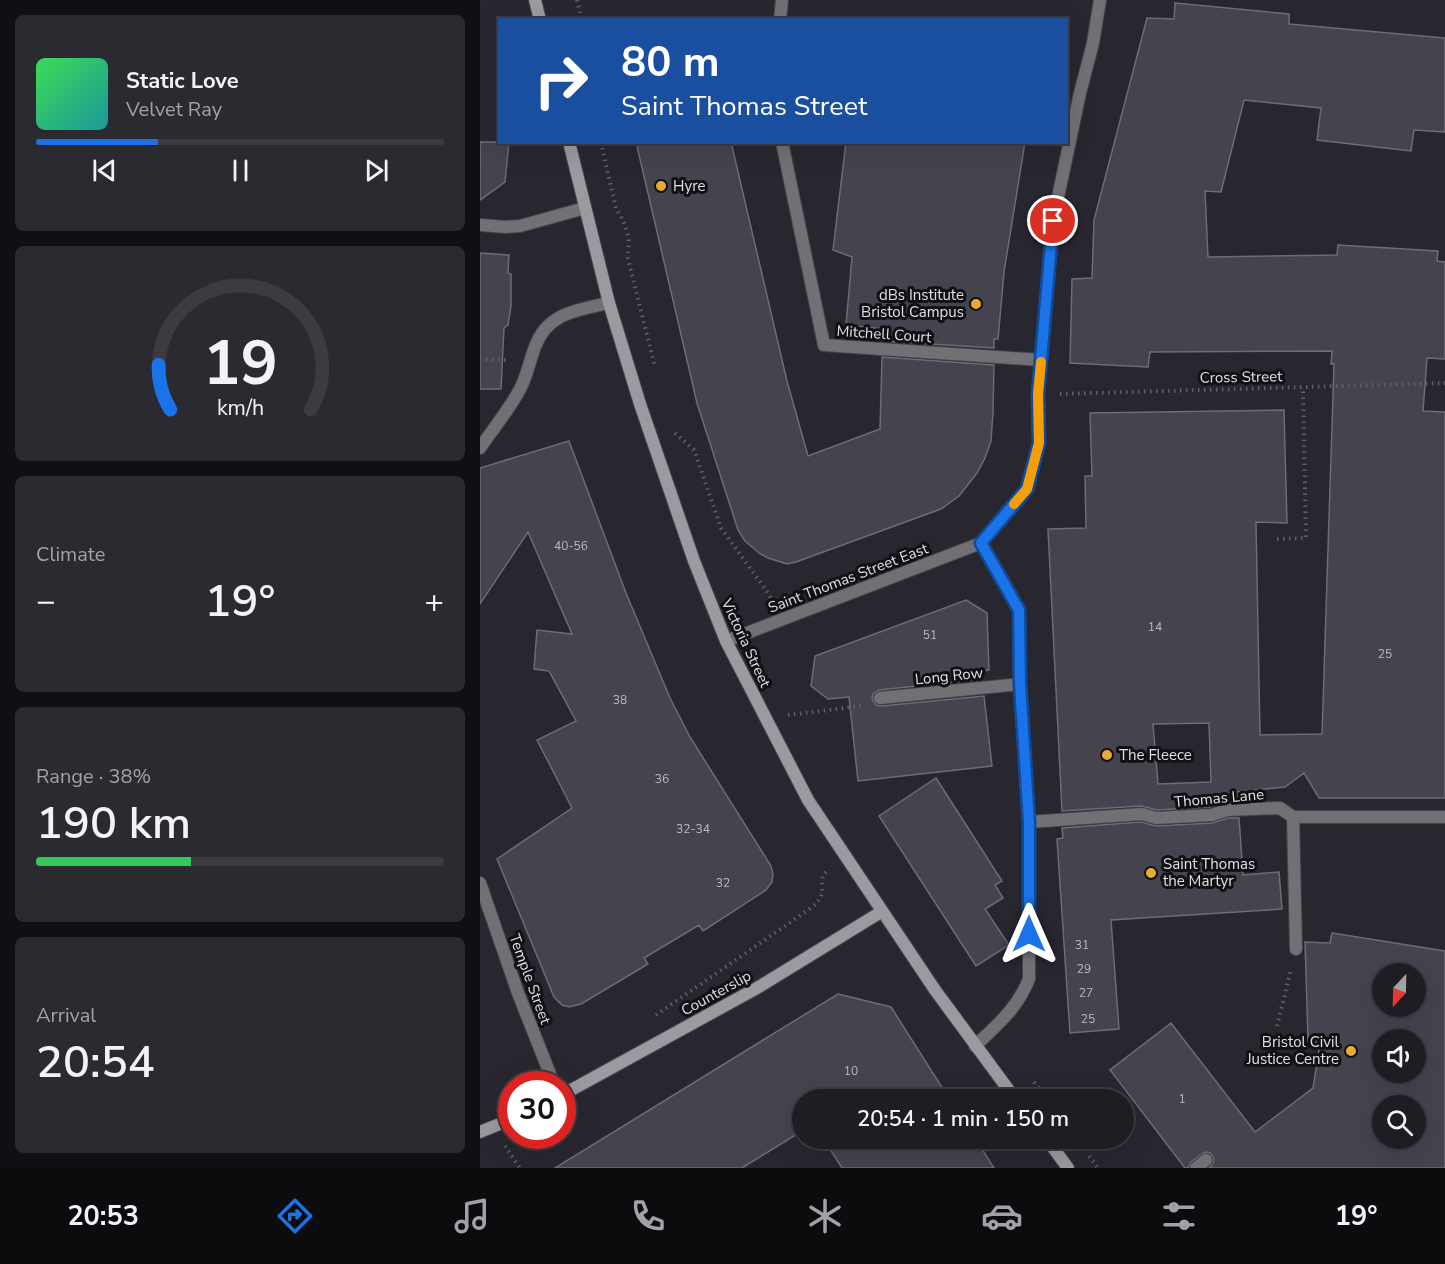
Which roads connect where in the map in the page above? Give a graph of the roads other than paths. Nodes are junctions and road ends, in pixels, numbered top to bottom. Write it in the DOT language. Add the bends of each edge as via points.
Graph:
graph roads {
  1 [pos="535,0"];
  2 [pos="782,0"];
  3 [pos="1100,0"];
  4 [pos="540,18"];
  5 [pos="780,18"];
  6 [pos="569,144"];
  7 [pos="782,144"];
  8 [pos="585,208"];
  9 [pos="480,225"];
  10 [pos="609,303"];
  11 [pos="1041,360"];
  12 [pos="480,448"];
  13 [pos="981,543"];
  14 [pos="726,641"];
  15 [pos="1020,684"];
  16 [pos="880,698"];
  17 [pos="1293,817"];
  18 [pos="1445,817"];
  19 [pos="1029,822"];
  20 [pos="480,884"];
  21 [pos="881,912"];
  22 [pos="1296,949"];
  23 [pos="975,1046"];
  24 [pos="549,1071"];
  25 [pos="576,1087"];
  26 [pos="1008,1089"];
  27 [pos="498,1125"];
  28 [pos="480,1132"];
  29 [pos="1054,1149"];
  30 [pos="1068,1168"];
  1 -- 4 [label="main road"];
  2 -- 5 [label="street"];
  3 -- 11 [label="street" via="1053,221"];
  6 -- 8 [label="main road, Victoria Street"];
  7 -- 11 [label="street, Mitchell Court" via="824,345"];
  8 -- 9 [label="street" via="520,226"];
  8 -- 10 [label="main road, Victoria Street"];
  10 -- 12 [label="street" via="551,321 540,334 519,392"];
  10 -- 14 [label="main road, Victoria Street" via="694,561"];
  11 -- 13 [label="street" via="1039,443 1027,489"];
  13 -- 14 [label="street, Saint Thomas Street East"];
  13 -- 15 [label="street" via="1019,610"];
  14 -- 21 [label="main road, Victoria Street" via="808,800"];
  15 -- 16 [label="street, Long Row"];
  15 -- 19 [label="street"];
  17 -- 18 [label="street, Thomas Lane"];
  17 -- 19 [label="street, Thomas Lane" via="1280,808 1227,810 1212,815 1156,818 1142,814"];
  17 -- 22 [label="street"];
  19 -- 23 [label="street" via="1029,979 1021,998"];
  20 -- 24 [label="street, Temple Street"];
  21 -- 23 [label="main road, Victoria Street"];
  21 -- 25 [label="main road, Counterslip" via="757,988"];
  23 -- 26 [label="main road, Victoria Street"];
  27 -- 28 [label="main road"];
  29 -- 30 [label="main road"];
}
